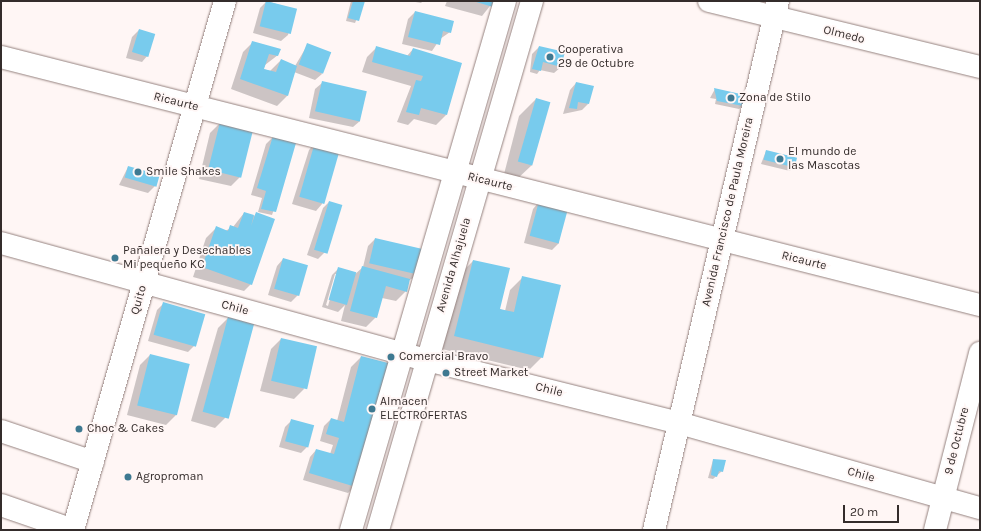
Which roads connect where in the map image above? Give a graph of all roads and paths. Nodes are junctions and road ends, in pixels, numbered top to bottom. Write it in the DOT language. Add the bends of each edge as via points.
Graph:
graph roads {
  1 [pos="225,1"];
  2 [pos="505,1"];
  3 [pos="532,1"];
  4 [pos="709,1"];
  5 [pos="776,9"];
  6 [pos="1,57"];
  7 [pos="980,67"];
  8 [pos="195,107"];
  9 [pos="453,172"];
  10 [pos="479,179"];
  11 [pos="722,240"];
  12 [pos="1,243"];
  13 [pos="144,283"];
  14 [pos="980,306"];
  15 [pos="980,353"];
  16 [pos="402,354"];
  17 [pos="427,360"];
  18 [pos="679,423"];
  19 [pos="1,431"];
  20 [pos="92,462"];
  21 [pos="943,498"];
  22 [pos="1,505"];
  23 [pos="980,508"];
  24 [pos="73,530"];
  25 [pos="351,530"];
  26 [pos="378,530"];
  27 [pos="654,530"];
  28 [pos="935,530"];
  1 -- 8 [label="street, Quito"];
  2 -- 9 [label="street"];
  3 -- 10 [label="street, Avenida Alhajuela"];
  4 -- 5 [label="street, Olmedo"];
  5 -- 7 [label="street, Olmedo"];
  5 -- 11 [label="street, Avenida Francisco de Paula Moreira"];
  6 -- 8 [label="street, Ricaurte"];
  8 -- 9 [label="street, Ricaurte"];
  8 -- 13 [label="street, Quito"];
  9 -- 10 [label="street, Ricaurte"];
  9 -- 16 [label="street"];
  10 -- 11 [label="street, Ricaurte"];
  10 -- 17 [label="street, Avenida Alhajuela"];
  11 -- 14 [label="street, Ricaurte"];
  11 -- 18 [label="street, Avenida Francisco de Paula Moreira"];
  12 -- 13 [label="street, Chile"];
  13 -- 16 [label="street, Chile"];
  13 -- 20 [label="street, Quito"];
  15 -- 21 [label="street, 9 de Octubre"];
  16 -- 17 [label="street, Chile"];
  16 -- 25 [label="street"];
  17 -- 18 [label="street, Chile"];
  17 -- 26 [label="street, Avenida Alhajuela"];
  18 -- 21 [label="street, Chile"];
  18 -- 27 [label="street, Avenida Francisco de Paula Moreira"];
  19 -- 20 [label="street"];
  20 -- 24 [label="street, Quito"];
  21 -- 23 [label="street, Chile"];
  21 -- 28 [label="street, 9 de Octubre"];
  22 -- 24 [label="street"];
}
